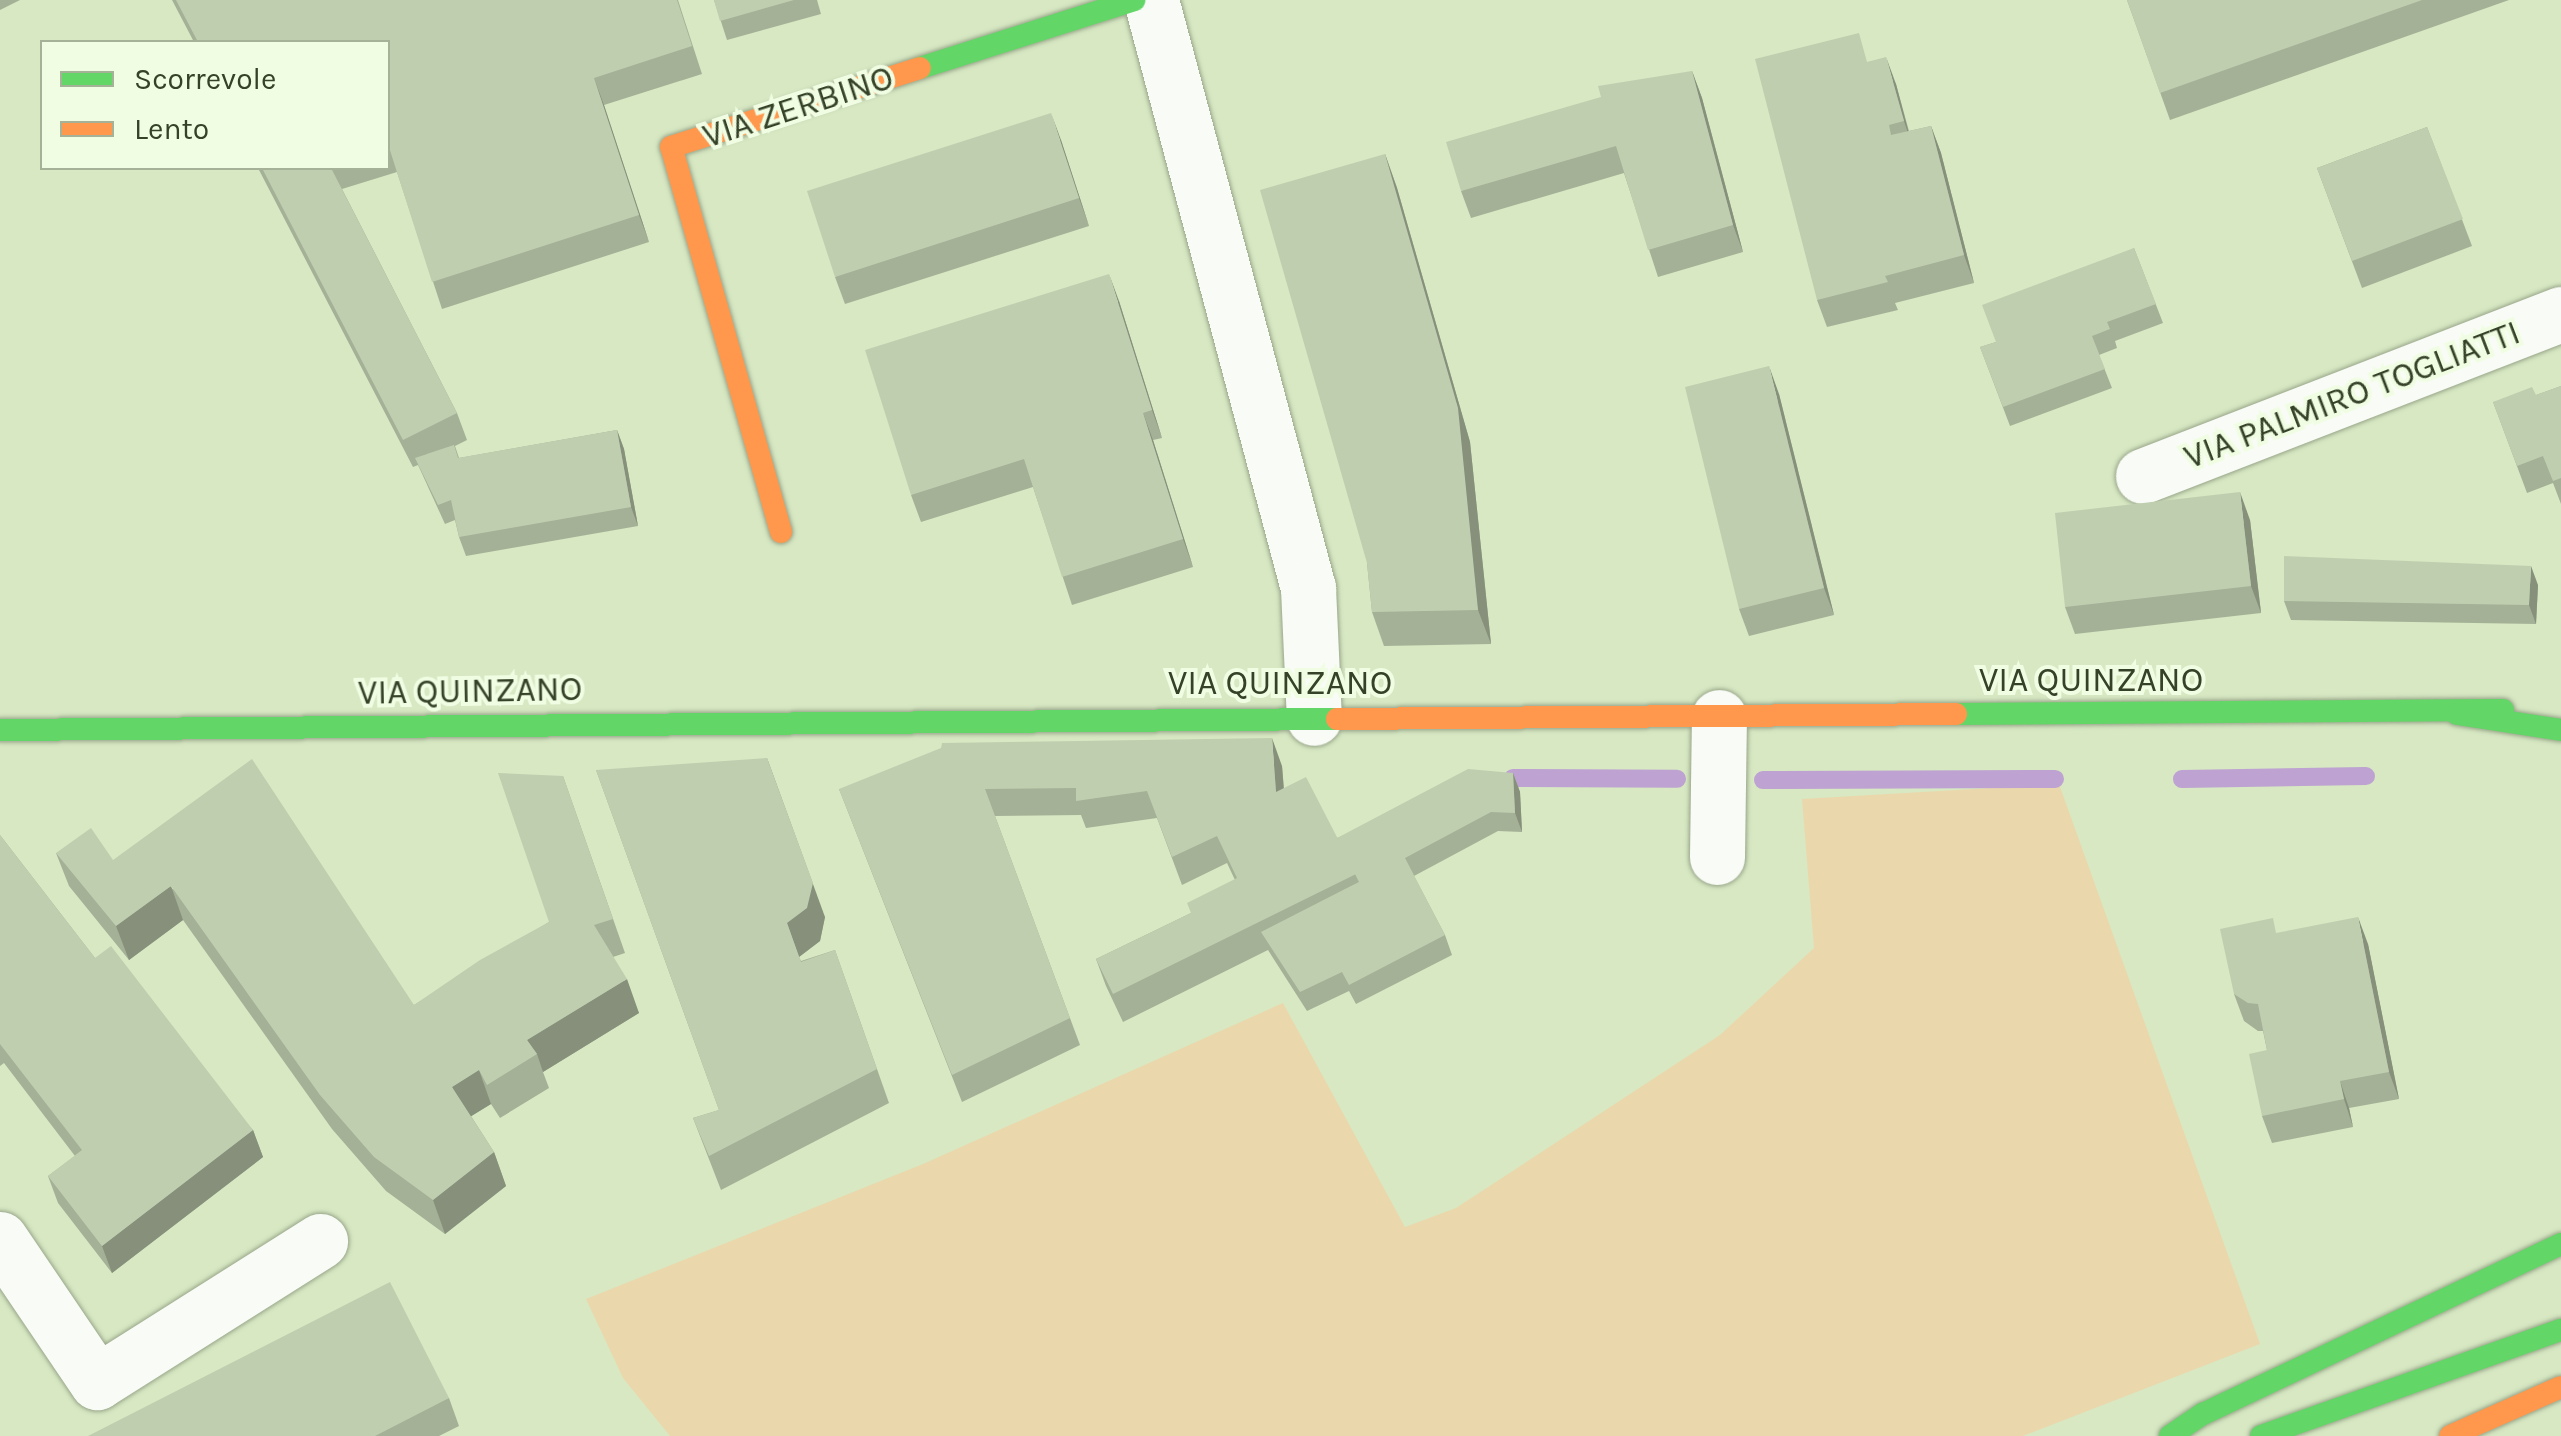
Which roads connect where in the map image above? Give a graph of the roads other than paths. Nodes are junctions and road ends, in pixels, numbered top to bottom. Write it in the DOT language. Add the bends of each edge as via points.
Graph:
graph roads {
  1 [pos="1134,0"];
  2 [pos="1151,0"];
  3 [pos="2561,314"];
  4 [pos="2143,476"];
  5 [pos="781,532"];
  6 [pos="2561,706"];
  7 [pos="2457,714"];
  8 [pos="1719,716"];
  9 [pos="1314,718"];
  10 [pos="0,730"];
  11 [pos="2561,730"];
  12 [pos="1717,857"];
  13 [pos="0,1239"];
  14 [pos="320,1240"];
  15 [pos="2561,1244"];
  16 [pos="2561,1330"];
  17 [pos="2561,1387"];
  18 [pos="2561,1400"];
  19 [pos="2473,1427"];
  20 [pos="2170,1436"];
  21 [pos="2261,1436"];
  22 [pos="2450,1436"];
  1 -- 5 [label="street, VIA ZERBINO" via="672,148"];
  2 -- 9 [label="street" via="1308,588"];
  3 -- 4 [label="street, VIA PALMIRO TOGLIATTI"];
  6 -- 7 [label="street, VIA QUINZANO"];
  7 -- 8 [label="street, VIA QUINZANO"];
  7 -- 11 [label="street"];
  8 -- 9 [label="street, VIA QUINZANO"];
  8 -- 12 [label="street"];
  9 -- 10 [label="street, VIA QUINZANO"];
  13 -- 14 [label="street" via="96,1382"];
  15 -- 20 [label="street"];
  16 -- 21 [label="street"];
  17 -- 19 [label="street"];
  18 -- 19 [label="street"];
  19 -- 22 [label="street"];
}
